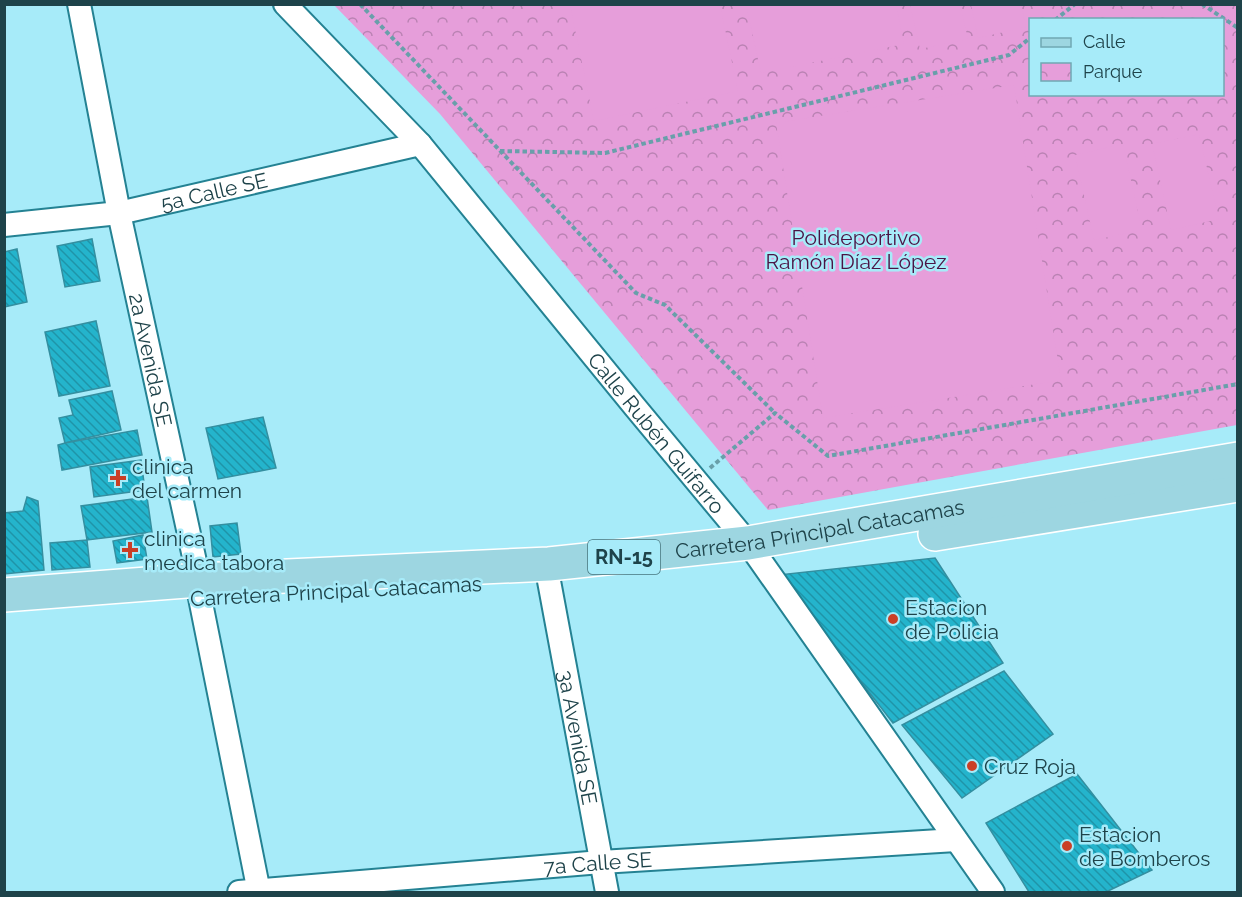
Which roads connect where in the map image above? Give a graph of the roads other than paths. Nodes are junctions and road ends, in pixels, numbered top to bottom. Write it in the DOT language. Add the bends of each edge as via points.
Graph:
graph roads {
  1 [pos="79,4"];
  2 [pos="285,4"];
  3 [pos="420,144"];
  4 [pos="119,213"];
  5 [pos="4,225"];
  6 [pos="1238,459"];
  7 [pos="1238,485"];
  8 [pos="754,553"];
  9 [pos="549,581"];
  10 [pos="200,589"];
  11 [pos="4,595"];
  12 [pos="4,614"];
  13 [pos="956,840"];
  14 [pos="601,862"];
  15 [pos="252,892"];
  16 [pos="607,892"];
  17 [pos="993,892"];
  1 -- 4 [label="street, 2a Avenida SE"];
  2 -- 3 [label="street, Calle Rubén Guifarro"];
  3 -- 4 [label="street, 5a Calle SE"];
  3 -- 8 [label="street, Calle Rubén Guifarro"];
  4 -- 5 [label="street, 5a Calle SE"];
  4 -- 10 [label="street, 2a Avenida SE"];
  6 -- 8 [label="main road, Carretera Principal Catacamas / RN-15"];
  7 -- 8 [label="main road, Carretera Principal Catacamas / RN-15"];
  8 -- 9 [label="main road, Carretera Principal Catacamas / RN-15"];
  8 -- 10 [label="main road, Carretera Principal Catacamas / RN-15"];
  8 -- 13 [label="street, Calle Rubén Guifarro"];
  9 -- 10 [label="main road, Carretera Principal Catacamas / RN-15"];
  9 -- 14 [label="street, 3a Avenida SE"];
  10 -- 11 [label="main road, Carretera Principal Catacamas / RN-15"];
  10 -- 12 [label="main road, Carretera Principal Catacamas / RN-15"];
  10 -- 15 [label="street, 2a Avenida SE"];
  13 -- 14 [label="street, 7a Calle SE"];
  13 -- 17 [label="street, Calle Rubén Guifarro"];
  14 -- 15 [label="street, 7a Calle SE"];
  14 -- 16 [label="street, 3a Avenida SE"];
}
